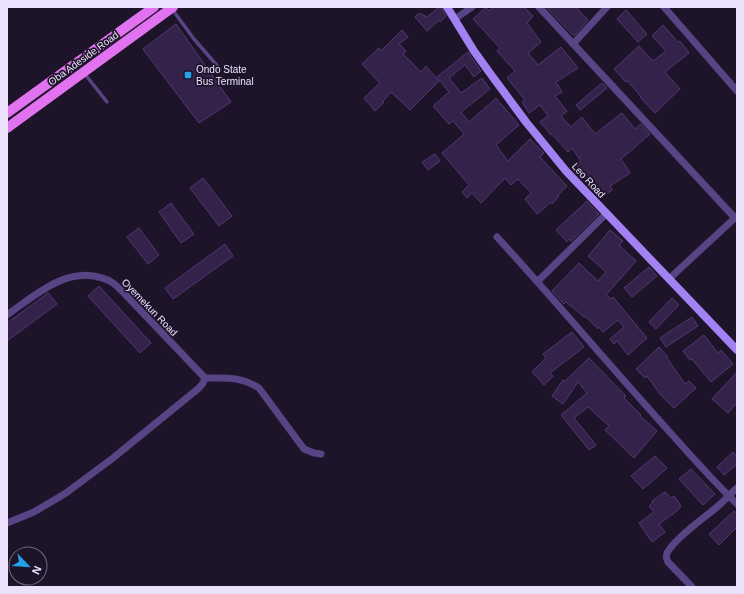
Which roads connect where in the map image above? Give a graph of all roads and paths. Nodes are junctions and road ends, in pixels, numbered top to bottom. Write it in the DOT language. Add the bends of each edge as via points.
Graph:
graph roads {
  1 [pos="154,7"];
  2 [pos="447,7"];
  3 [pos="472,7"];
  4 [pos="539,7"];
  5 [pos="607,7"];
  6 [pos="664,7"];
  7 [pos="172,8"];
  8 [pos="455,19"];
  9 [pos="573,44"];
  10 [pos="220,69"];
  11 [pos="83,72"];
  12 [pos="737,91"];
  13 [pos="107,102"];
  14 [pos="7,113"];
  15 [pos="7,128"];
  16 [pos="607,213"];
  17 [pos="736,217"];
  18 [pos="497,237"];
  19 [pos="670,278"];
  20 [pos="538,281"];
  21 [pos="7,315"];
  22 [pos="736,346"];
  23 [pos="205,378"];
  24 [pos="321,454"];
  25 [pos="737,488"];
  26 [pos="729,496"];
  27 [pos="737,504"];
  28 [pos="7,523"];
  29 [pos="692,587"];
  1 -- 14 [label="main road"];
  2 -- 8 [label="street, Leo Road"];
  3 -- 8 [label="street"];
  4 -- 9 [label="street"];
  5 -- 9 [label="street"];
  6 -- 12 [label="street"];
  7 -- 10 [label="lane"];
  7 -- 11 [label="main road, Oba Adeside Road"];
  8 -- 16 [label="street, Leo Road" via="474,51 526,122 566,171"];
  9 -- 17 [label="street"];
  11 -- 13 [label="lane"];
  11 -- 15 [label="main road, Oba Adeside Road"];
  16 -- 19 [label="street, Leo Road"];
  16 -- 20 [label="street"];
  17 -- 19 [label="street"];
  18 -- 20 [label="street"];
  19 -- 22 [label="street, Leo Road"];
  20 -- 26 [label="street" via="611,367"];
  21 -- 23 [label="street, Oyemekun Road" via="62,279 91,275 104,278 123,292"];
  23 -- 24 [label="street" via="232,378 248,382 258,388 304,449"];
  23 -- 28 [label="street" via="199,388 66,493 34,512"];
  25 -- 26 [label="street"];
  26 -- 27 [label="street"];
  26 -- 29 [label="street" via="689,529 667,554 668,562"];
}
